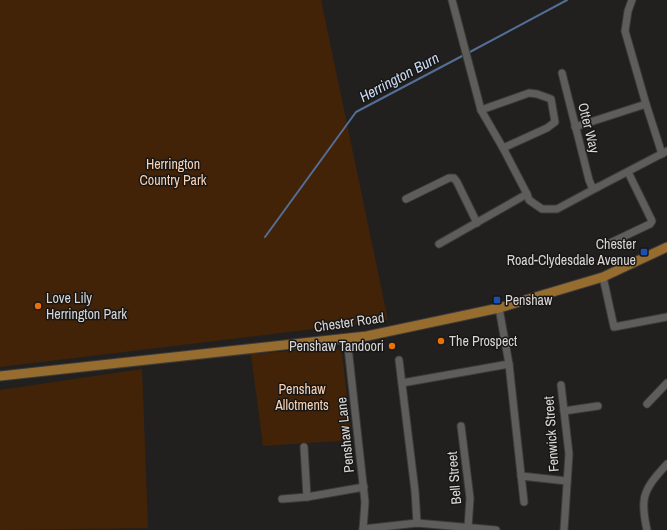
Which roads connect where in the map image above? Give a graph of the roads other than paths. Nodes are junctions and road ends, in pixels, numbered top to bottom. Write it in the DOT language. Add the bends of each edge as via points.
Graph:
graph roads {
  1 [pos="452,0"];
  2 [pos="632,0"];
  3 [pos="562,73"];
  4 [pos="646,104"];
  5 [pos="481,110"];
  6 [pos="575,127"];
  7 [pos="504,148"];
  8 [pos="665,152"];
  9 [pos="628,172"];
  10 [pos="597,188"];
  11 [pos="527,194"];
  12 [pos="406,199"];
  13 [pos="477,223"];
  14 [pos="610,243"];
  15 [pos="439,244"];
  16 [pos="667,247"];
  17 [pos="603,277"];
  18 [pos="499,308"];
  19 [pos="667,317"];
  20 [pos="347,338"];
  21 [pos="399,360"];
  22 [pos="509,364"];
  23 [pos="0,376"];
  24 [pos="667,383"];
  25 [pos="402,384"];
  26 [pos="561,385"];
  27 [pos="647,404"];
  28 [pos="598,406"];
  29 [pos="564,411"];
  30 [pos="461,426"];
  31 [pos="304,447"];
  32 [pos="667,464"];
  33 [pos="521,476"];
  34 [pos="567,481"];
  35 [pos="364,487"];
  36 [pos="307,497"];
  37 [pos="282,498"];
  38 [pos="524,502"];
  39 [pos="417,523"];
  40 [pos="465,527"];
  41 [pos="363,530"];
  42 [pos="496,530"];
  43 [pos="564,530"];
  44 [pos="647,530"];
  1 -- 5 [label="street"];
  2 -- 4 [label="street" via="625,31"];
  3 -- 6 [label="street, Otter Way"];
  4 -- 6 [label="street"];
  4 -- 8 [label="street"];
  5 -- 7 [label="street"];
  5 -- 7 [label="street" via="529,93 551,99 555,122"];
  6 -- 10 [label="street, Otter Way" via="589,180 592,186"];
  7 -- 11 [label="street"];
  8 -- 9 [label="street"];
  9 -- 10 [label="street"];
  9 -- 14 [label="street" via="652,221"];
  10 -- 11 [label="street" via="556,209 542,209 529,200"];
  11 -- 13 [label="street"];
  12 -- 13 [label="street" via="449,178 454,178"];
  13 -- 15 [label="street"];
  16 -- 17 [label="main road, Chester Road"];
  17 -- 18 [label="main road, Chester Road"];
  17 -- 19 [label="street" via="614,327"];
  18 -- 20 [label="main road, Chester Road" via="368,336"];
  18 -- 22 [label="street"];
  20 -- 23 [label="main road, Chester Road"];
  20 -- 35 [label="street, Penshaw Lane"];
  21 -- 25 [label="street"];
  22 -- 25 [label="street"];
  22 -- 33 [label="street"];
  24 -- 27 [label="street"];
  25 -- 39 [label="street"];
  26 -- 29 [label="street, Fenwick Street"];
  28 -- 29 [label="street"];
  29 -- 34 [label="street, Fenwick Street" via="568,454"];
  30 -- 40 [label="street, Bell Street" via="470,498"];
  31 -- 36 [label="street"];
  32 -- 44 [label="street" via="649,487 644,500"];
  33 -- 34 [label="street"];
  33 -- 38 [label="street"];
  34 -- 43 [label="street, Fenwick Street"];
  35 -- 36 [label="street"];
  35 -- 41 [label="street, Penshaw Lane"];
  36 -- 37 [label="street"];
  39 -- 40 [label="street"];
  39 -- 41 [label="street"];
  40 -- 42 [label="street"];
}
